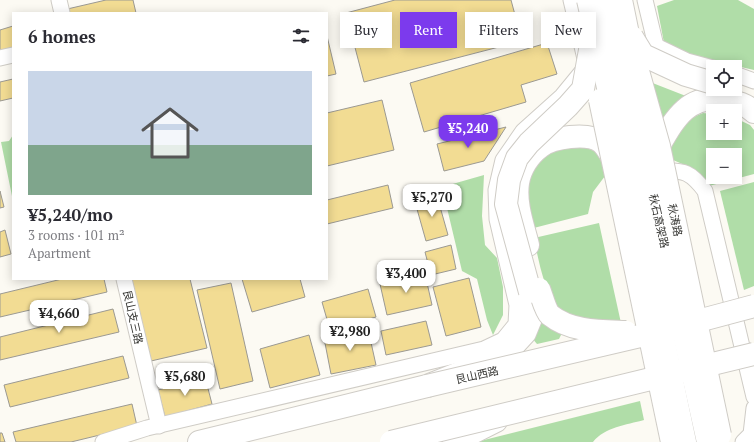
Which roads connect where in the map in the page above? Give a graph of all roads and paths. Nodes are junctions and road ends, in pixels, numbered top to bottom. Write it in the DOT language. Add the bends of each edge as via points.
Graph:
graph roads {
  1 [pos="59,0"];
  2 [pos="571,0"];
  3 [pos="578,0"];
  4 [pos="588,0"];
  5 [pos="609,0"];
  6 [pos="621,0"];
  7 [pos="645,0"];
  8 [pos="62,12"];
  9 [pos="627,30"];
  10 [pos="656,46"];
  11 [pos="12,55"];
  12 [pos="0,58"];
  13 [pos="589,58"];
  14 [pos="706,66"];
  15 [pos="742,77"];
  16 [pos="706,81"];
  17 [pos="754,81"];
  18 [pos="742,95"];
  19 [pos="754,103"];
  20 [pos="754,112"];
  21 [pos="658,146"];
  22 [pos="612,157"];
  23 [pos="653,170"];
  24 [pos="124,280"];
  25 [pos="754,298"];
  26 [pos="754,306"];
  27 [pos="717,316"];
  28 [pos="653,333"];
  29 [pos="754,354"];
  30 [pos="428,386"];
  31 [pos="754,397"];
  32 [pos="754,408"];
  33 [pos="512,412"];
  34 [pos="159,426"];
  35 [pos="718,440"];
  36 [pos="103,442"];
  37 [pos="199,442"];
  38 [pos="391,442"];
  39 [pos="454,442"];
  40 [pos="667,442"];
  41 [pos="672,442"];
  42 [pos="685,442"];
  43 [pos="743,442"];
  1 -- 8 [label="street"];
  2 -- 13 [label="street"];
  3 -- 13 [label="main road"];
  4 -- 42 [label="main road, 秋石高架路, bridge"];
  5 -- 35 [label="main road, 秋石高架路, bridge"];
  6 -- 9 [label="main road, 秋涛路, bridge"];
  7 -- 10 [label="street"];
  9 -- 16 [label="main road, bridge" via="643,55 686,75"];
  9 -- 21 [label="main road, 秋涛路, bridge"];
  10 -- 13 [label="street"];
  10 -- 14 [label="street" via="687,61"];
  10 -- 23 [label="street" via="638,95"];
  11 -- 12 [label="street"];
  13 -- 22 [label="main road, bridge"];
  13 -- 23 [label="street" via="632,94"];
  13 -- 30 [label="main road, bridge" via="583,89 529,143 517,158 509,180 506,204 530,292 532,316 525,333 513,346 498,355"];
  13 -- 34 [label="street" via="562,96 523,131 502,160 496,190 497,219 517,305 516,324 503,340 484,349"];
  15 -- 17 [label="street"];
  18 -- 19 [label="main road"];
  20 -- 21 [label="main road" via="748,106 733,101 717,98 700,100 686,108 674,120"];
  21 -- 35 [label="main road, 秋涛路, bridge"];
  22 -- 28 [label="main road, bridge" via="601,142 584,137 563,138 540,146 525,163 518,182 517,202 539,289 549,314 584,330"];
  22 -- 41 [label="main road, bridge"];
  23 -- 31 [label="street" via="679,170 696,178 706,191"];
  23 -- 40 [label="street" via="622,181 617,197 616,214 663,438"];
  24 -- 34 [label="street, 艮山支三路"];
  25 -- 27 [label="main road, bridge"];
  26 -- 27 [label="main road, 艮山西路, bridge"];
  27 -- 28 [label="main road, 艮山西路, bridge"];
  28 -- 30 [label="main road, 艮山西路, bridge"];
  29 -- 33 [label="main road, bridge"];
  30 -- 37 [label="main road, 艮山西路"];
  32 -- 43 [label="street" via="751,434"];
  33 -- 38 [label="main road, bridge"];
  33 -- 39 [label="main road, bridge"];
  34 -- 36 [label="street"];
}
